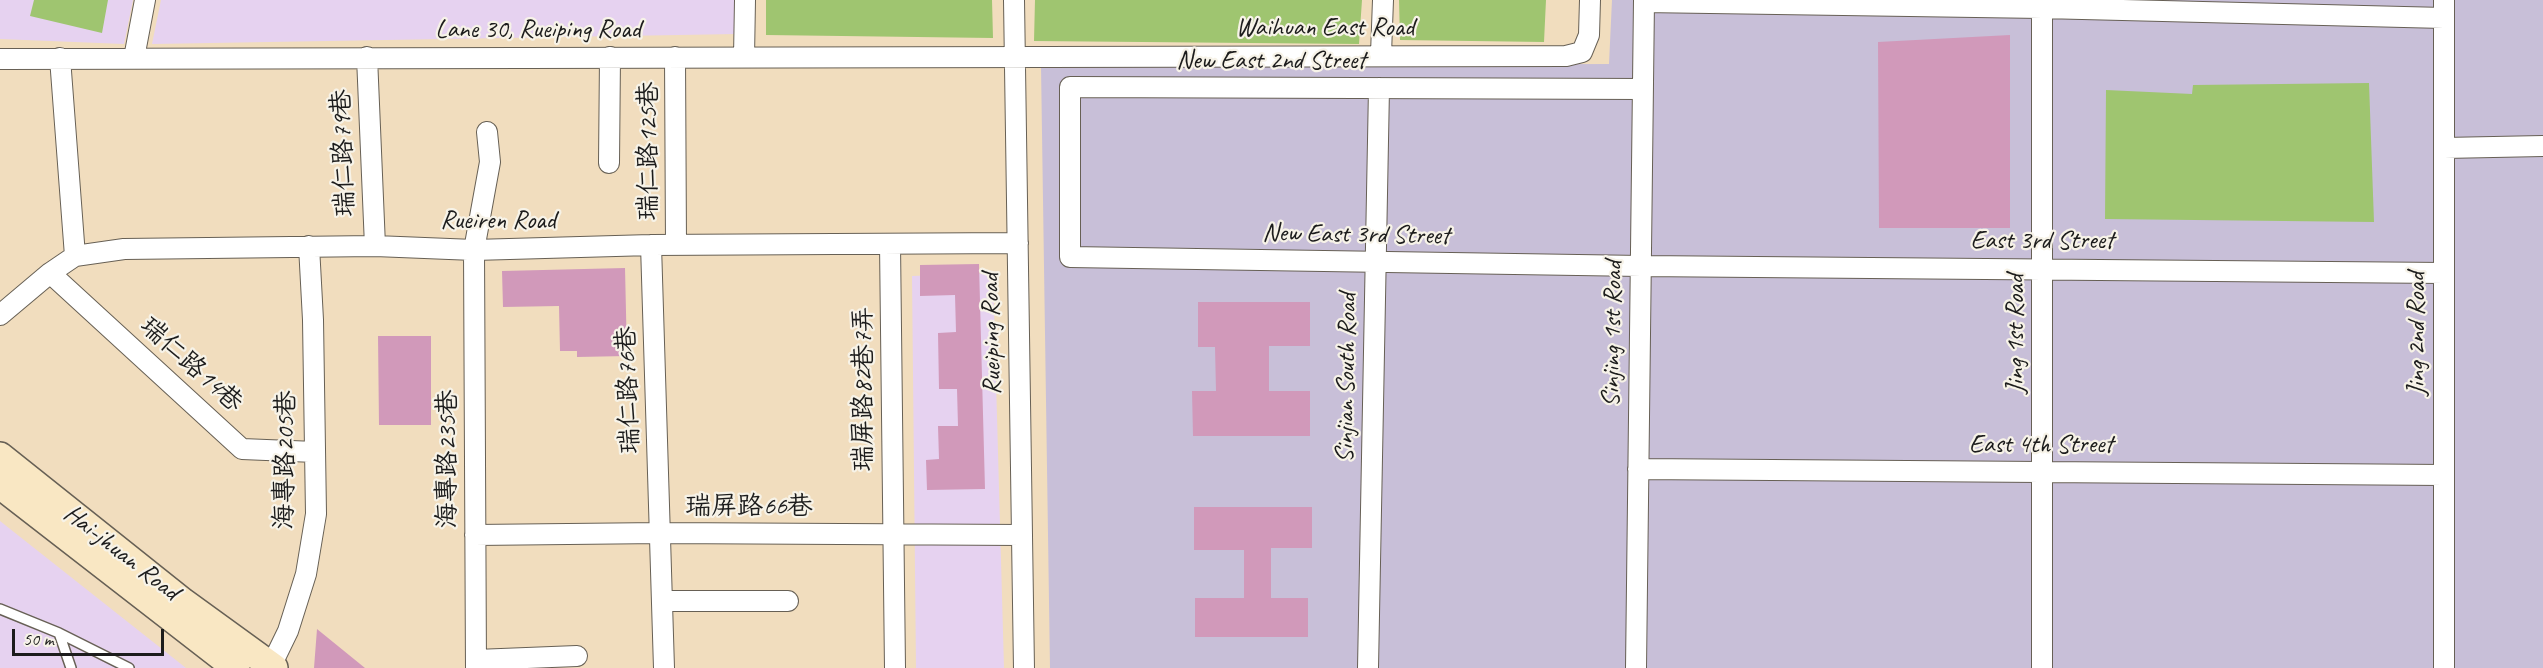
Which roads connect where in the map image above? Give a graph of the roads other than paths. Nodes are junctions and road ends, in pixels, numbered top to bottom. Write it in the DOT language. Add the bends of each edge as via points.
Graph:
graph roads {
  1 [pos="145,0"];
  2 [pos="745,0"];
  3 [pos="1014,0"];
  4 [pos="1383,0"];
  5 [pos="1590,0"];
  6 [pos="1644,1"];
  7 [pos="2042,4"];
  8 [pos="2444,9"];
  9 [pos="1381,54"];
  10 [pos="1015,56"];
  11 [pos="368,57"];
  12 [pos="610,57"];
  13 [pos="675,57"];
  14 [pos="744,57"];
  15 [pos="60,58"];
  16 [pos="134,58"];
  17 [pos="0,59"];
  18 [pos="1379,88"];
  19 [pos="1643,89"];
  20 [pos="487,132"];
  21 [pos="2543,146"];
  22 [pos="2444,148"];
  23 [pos="609,163"];
  24 [pos="1018,243"];
  25 [pos="890,244"];
  26 [pos="651,245"];
  27 [pos="676,245"];
  28 [pos="309,246"];
  29 [pos="375,246"];
  30 [pos="474,250"];
  31 [pos="75,256"];
  32 [pos="1070,257"];
  33 [pos="1376,262"];
  34 [pos="1641,266"];
  35 [pos="2043,268"];
  36 [pos="50,273"];
  37 [pos="2444,273"];
  38 [pos="0,315"];
  39 [pos="315,452"];
  40 [pos="0,456"];
  41 [pos="1638,469"];
  42 [pos="2042,472"];
  43 [pos="2444,475"];
  44 [pos="0,485"];
  45 [pos="662,533"];
  46 [pos="892,534"];
  47 [pos="475,535"];
  48 [pos="1022,535"];
  49 [pos="663,601"];
  50 [pos="788,601"];
  51 [pos="0,609"];
  52 [pos="59,633"];
  53 [pos="577,656"];
  54 [pos="476,664"];
  55 [pos="272,667"];
  56 [pos="71,668"];
  57 [pos="129,668"];
  58 [pos="236,668"];
  59 [pos="664,668"];
  60 [pos="895,668"];
  61 [pos="1024,668"];
  62 [pos="1368,668"];
  63 [pos="1636,668"];
  64 [pos="2042,668"];
  65 [pos="2444,668"];
  1 -- 16 [label="street"];
  2 -- 14 [label="street"];
  3 -- 10 [label="street, Rueiping Road"];
  4 -- 9 [label="street"];
  5 -- 9 [label="street, Waihuan East Road" via="1589,35 1582,52 1566,56"];
  6 -- 7 [label="street"];
  6 -- 19 [label="street, Sinjing 1st Road"];
  7 -- 8 [label="street"];
  7 -- 35 [label="street, Jing 1st Road"];
  8 -- 22 [label="street, Jing 2nd Road"];
  9 -- 10 [label="street, Waihuan East Road"];
  10 -- 14 [label="street, Lane 30, Rueiping Road"];
  10 -- 24 [label="street, Rueiping Road"];
  11 -- 12 [label="street, Lane 30, Rueiping Road"];
  11 -- 16 [label="street, Lane 30, Rueiping Road"];
  11 -- 29 [label="street, 瑞仁路79巷"];
  12 -- 13 [label="street, Lane 30, Rueiping Road"];
  12 -- 23 [label="street"];
  13 -- 14 [label="street, Lane 30, Rueiping Road"];
  13 -- 27 [label="street, 瑞仁路125巷"];
  15 -- 16 [label="street, Lane 30, Rueiping Road"];
  15 -- 17 [label="street, Lane 30, Rueiping Road"];
  15 -- 31 [label="street"];
  18 -- 19 [label="street, New East 2nd Street"];
  18 -- 32 [label="street, New East 2nd Street" via="1070,87"];
  18 -- 33 [label="street, Sinjian South Road"];
  19 -- 34 [label="street, Sinjing 1st Road"];
  20 -- 30 [label="street, 海專路235巷" via="490,162"];
  21 -- 22 [label="street"];
  22 -- 37 [label="street, Jing 2nd Road"];
  24 -- 25 [label="street, Rueiren Road"];
  24 -- 48 [label="street, Rueiping Road"];
  25 -- 27 [label="street, Rueiren Road"];
  25 -- 46 [label="street, 瑞屏路82巷7弄"];
  26 -- 27 [label="street, Rueiren Road"];
  26 -- 30 [label="street, Rueiren Road"];
  26 -- 45 [label="street, 瑞仁路76巷"];
  28 -- 29 [label="street, Rueiren Road"];
  28 -- 31 [label="street, Rueiren Road" via="124,249"];
  28 -- 39 [label="street, 海專路205巷"];
  29 -- 30 [label="street, Rueiren Road"];
  30 -- 47 [label="street, 海專路235巷"];
  31 -- 36 [label="street, Rueiren Road"];
  32 -- 33 [label="street, New East 3rd Street"];
  33 -- 34 [label="street, New East 3rd Street"];
  33 -- 62 [label="street, Sinjian South Road"];
  34 -- 35 [label="street, East 3rd Street"];
  34 -- 41 [label="street, Sinjing 1st Road"];
  35 -- 37 [label="street, East 3rd Street"];
  35 -- 42 [label="street, Jing 1st Road"];
  36 -- 38 [label="street, Rueiren Road"];
  36 -- 39 [label="street, 瑞仁路14巷" via="243,449"];
  37 -- 43 [label="street, Jing 2nd Road"];
  39 -- 55 [label="street, 海專路205巷" via="316,514 306,574"];
  40 -- 55 [label="street, Hai-jhuan Road" via="183,602"];
  41 -- 42 [label="street, East 4th Street"];
  41 -- 63 [label="street, Sinjing 1st Road"];
  42 -- 43 [label="street, East 4th Street"];
  42 -- 64 [label="street, Jing 1st Road"];
  43 -- 65 [label="street, Jing 2nd Road"];
  44 -- 58 [label="street, Hai-jhuan Road"];
  45 -- 46 [label="street, 瑞屏路66巷"];
  45 -- 47 [label="street, 瑞屏路66巷"];
  45 -- 49 [label="street, 瑞仁路76巷"];
  46 -- 48 [label="street, 瑞屏路66巷"];
  46 -- 60 [label="street, 瑞屏路82巷7弄"];
  47 -- 54 [label="street, 海專路235巷"];
  48 -- 61 [label="street, Rueiping Road"];
  49 -- 50 [label="street"];
  49 -- 59 [label="street, 瑞仁路76巷"];
  51 -- 52 [label="lane"];
  52 -- 56 [label="lane"];
  52 -- 57 [label="lane"];
  53 -- 54 [label="street"];
}
